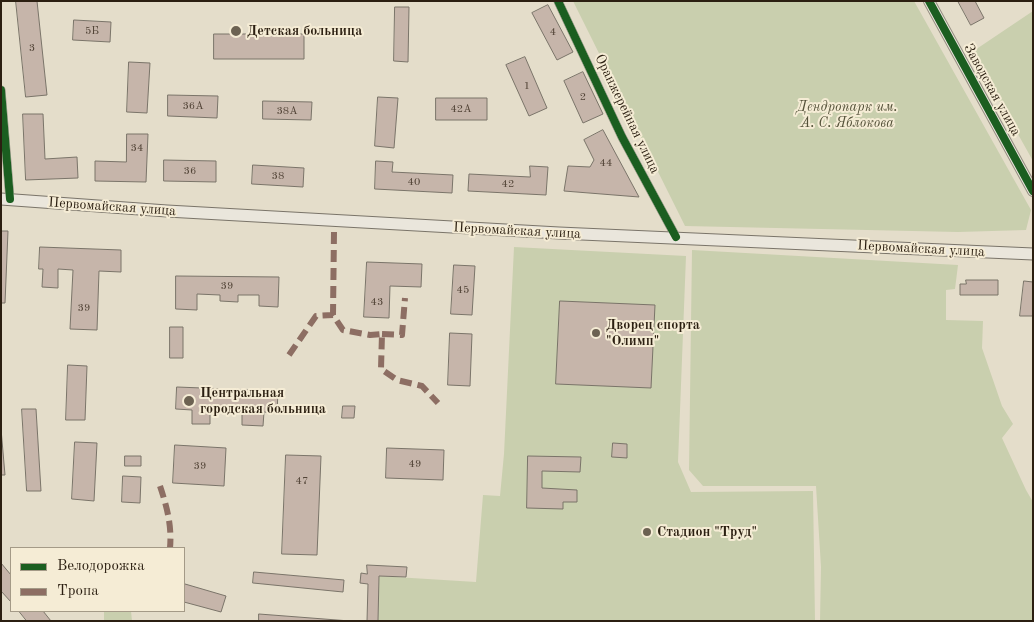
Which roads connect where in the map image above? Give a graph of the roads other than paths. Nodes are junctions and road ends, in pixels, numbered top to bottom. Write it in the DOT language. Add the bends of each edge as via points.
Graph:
graph roads {
  1 [pos="558,1"];
  2 [pos="929,1"];
  3 [pos="1,90"];
  4 [pos="1033,191"];
  5 [pos="6,199"];
  6 [pos="676,237"];
  7 [pos="1033,254"];
  1 -- 6 [label="street, Оранжерейная улица" via="622,137"];
  2 -- 4 [label="street, Заводская улица"];
  3 -- 5 [label="street"];
  5 -- 6 [label="main road, Первомайская улица" via="167,211"];
  6 -- 7 [label="main road, Первомайская улица"];
}
